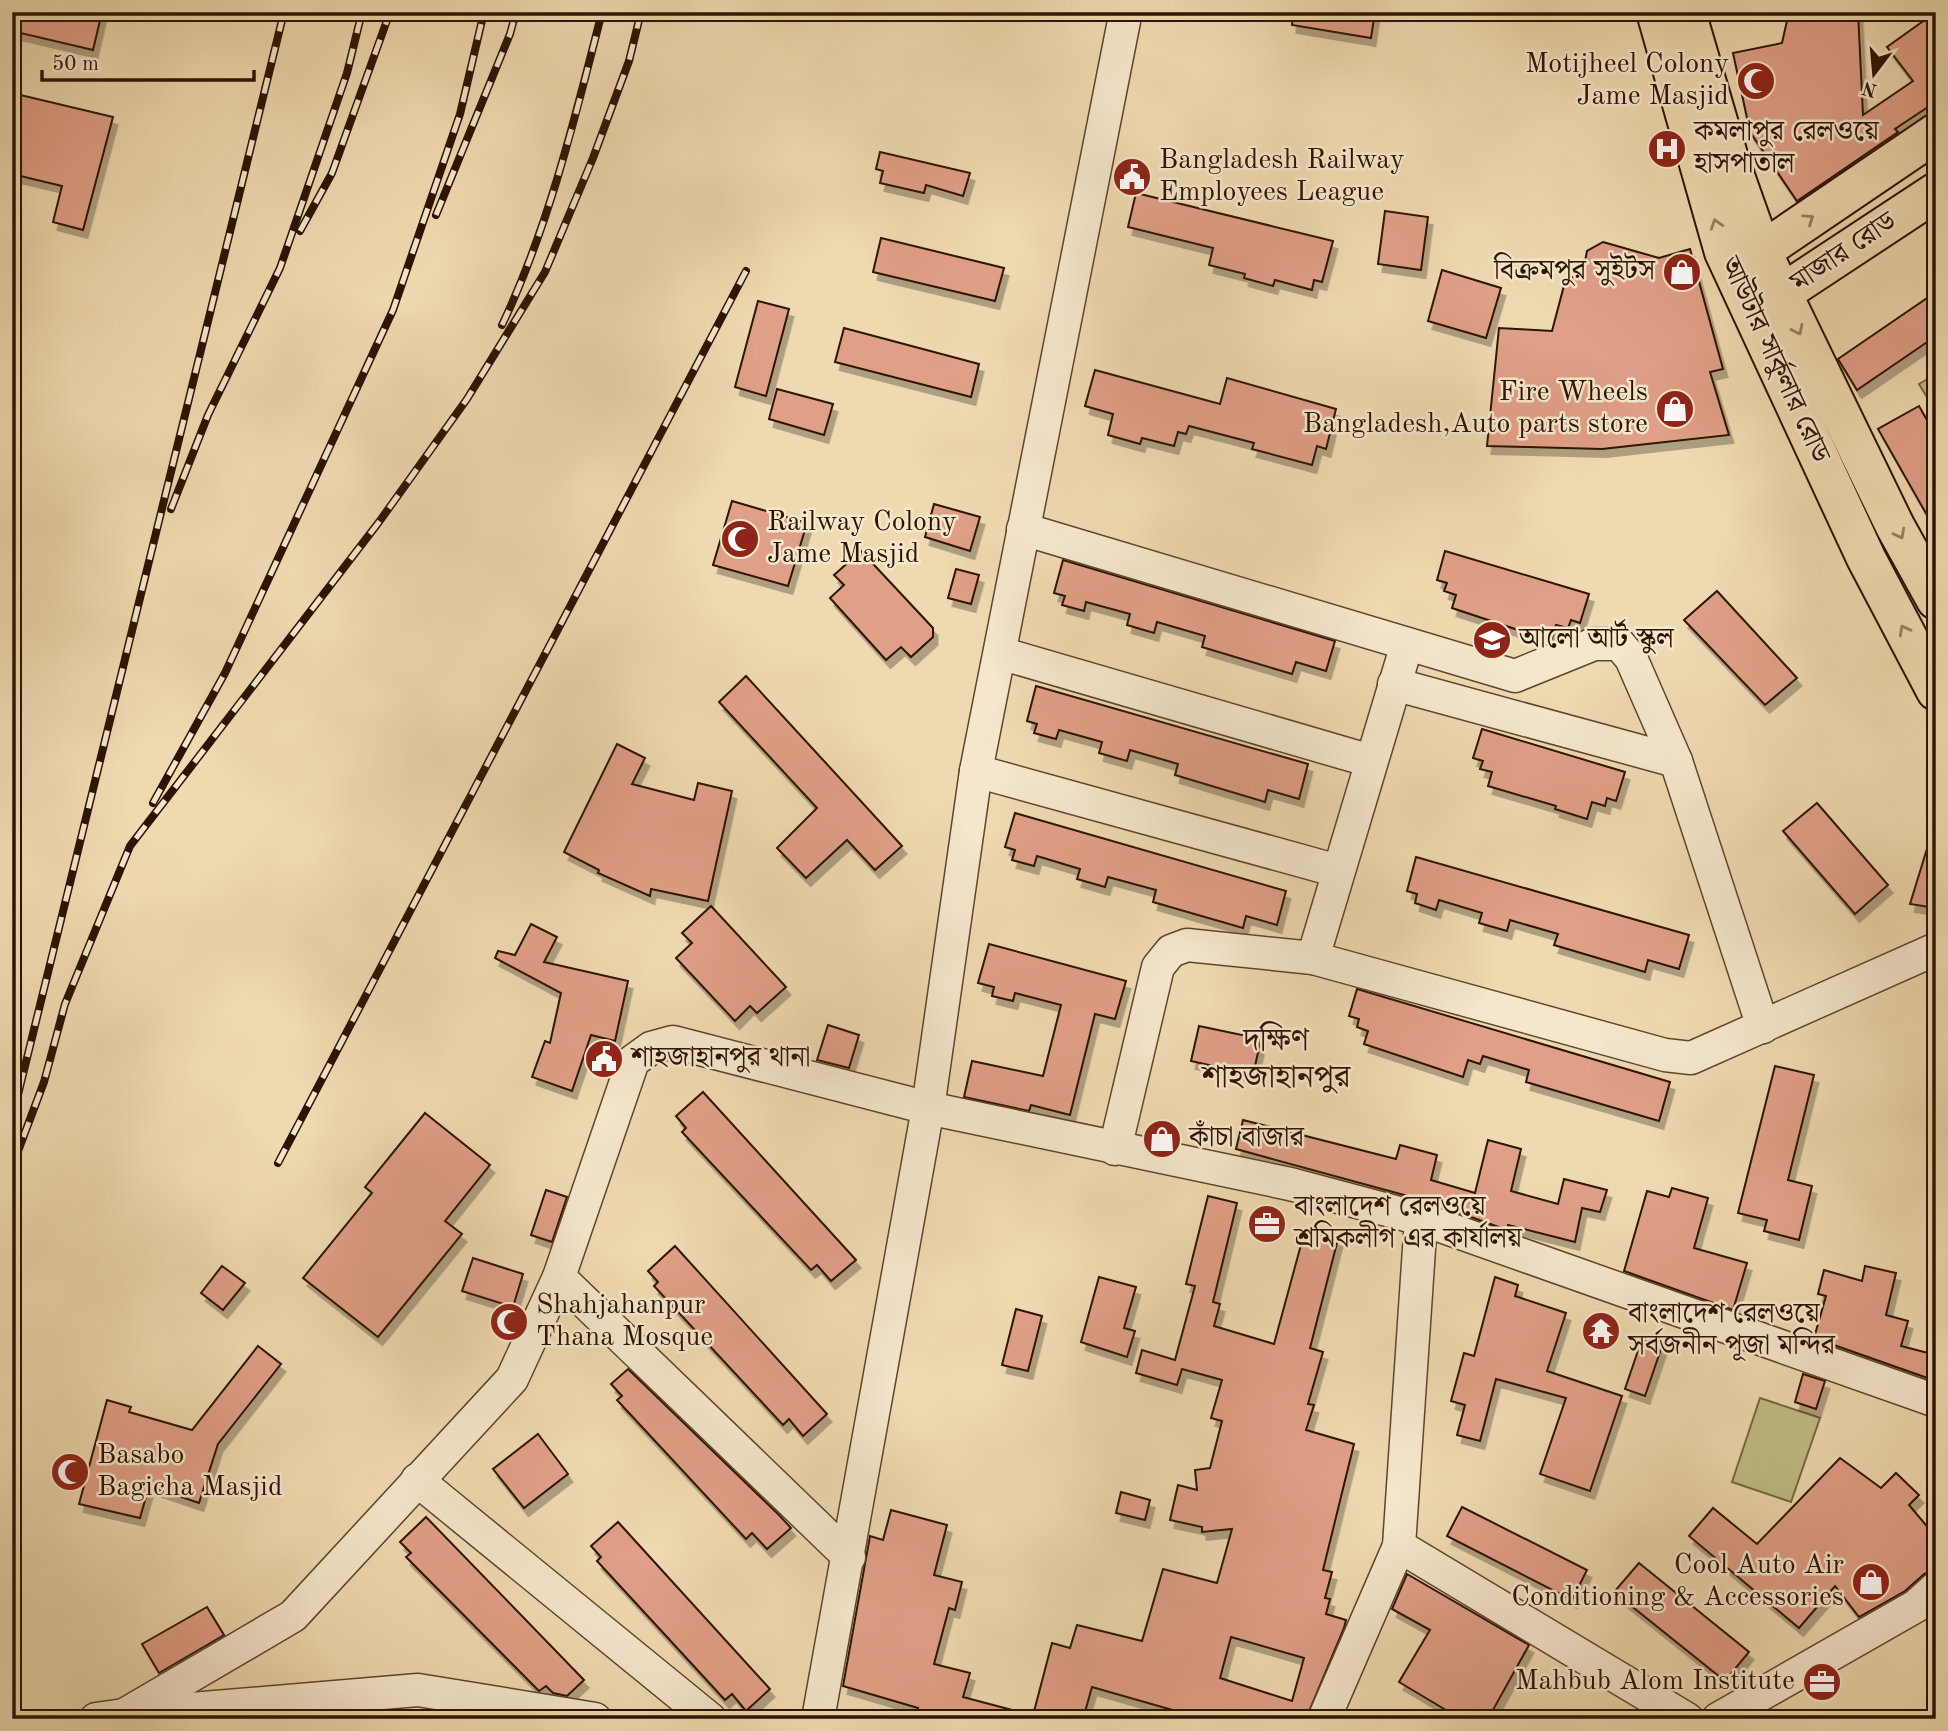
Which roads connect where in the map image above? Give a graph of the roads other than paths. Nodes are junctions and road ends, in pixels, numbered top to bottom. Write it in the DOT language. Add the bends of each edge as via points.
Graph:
graph roads {
  1 [pos="1656,12"];
  2 [pos="1686,12"];
  3 [pos="1124,21"];
  4 [pos="1936,133"];
  5 [pos="1936,191"];
  6 [pos="1747,262"];
  7 [pos="1766,304"];
  8 [pos="1023,529"];
  9 [pos="1936,600"];
  10 [pos="1407,644"];
  11 [pos="999,653"];
  12 [pos="1394,684"];
  13 [pos="1936,691"];
  14 [pos="1371,761"];
  15 [pos="1676,761"];
  16 [pos="976,771"];
  17 [pos="1338,871"];
  18 [pos="1936,949"];
  19 [pos="1312,958"];
  20 [pos="1763,1027"];
  21 [pos="928,1108"];
  22 [pos="1115,1149"];
  23 [pos="1421,1219"];
  24 [pos="559,1277"];
  25 [pos="1936,1401"];
  26 [pos="417,1480"];
  27 [pos="1399,1546"];
  28 [pos="849,1557"];
  29 [pos="1936,1588"];
  30 [pos="114,1717"];
  31 [pos="595,1719"];
  32 [pos="710,1719"];
  33 [pos="818,1719"];
  34 [pos="1324,1719"];
  35 [pos="1687,1719"];
  36 [pos="1718,1719"];
  6 -- 1 [label="main road, আউটার সার্কুলার রোড, one-way" via="1701,175"];
  2 -- 6 [label="main road, আউটার সার্কুলার রোড" via="1730,162"];
  3 -- 8 [label="street"];
  6 -- 4 [label="main road, মাজার রোড, one-way"];
  5 -- 7 [label="main road, মাজার রোড"];
  6 -- 7 [label="main road, আউটার সার্কুলার রোড"];
  7 -- 9 [label="main road, আউটার সার্কুলার রোড, one-way"];
  13 -- 7 [label="main road, আউটার সার্কুলার রোড, one-way" via="1867,558"];
  8 -- 10 [label="street"];
  8 -- 11 [label="street"];
  10 -- 12 [label="street"];
  10 -- 15 [label="street" via="1515,676 1594,644 1619,644 1632,658"];
  11 -- 14 [label="street"];
  11 -- 16 [label="street"];
  12 -- 14 [label="street"];
  12 -- 15 [label="street"];
  14 -- 17 [label="street"];
  15 -- 20 [label="street"];
  16 -- 17 [label="street"];
  16 -- 21 [label="street"];
  17 -- 19 [label="street"];
  18 -- 20 [label="street"];
  19 -- 20 [label="street" via="1665,1055 1691,1058"];
  19 -- 22 [label="street" via="1187,945 1171,951 1158,967"];
  21 -- 22 [label="street"];
  21 -- 24 [label="street" via="673,1042 650,1048 633,1061"];
  21 -- 28 [label="street"];
  22 -- 23 [label="street" via="1290,1184"];
  23 -- 25 [label="street"];
  23 -- 27 [label="street"];
  24 -- 26 [label="street" via="512,1379"];
  24 -- 28 [label="street"];
  26 -- 30 [label="street" via="293,1616"];
  26 -- 32 [label="street"];
  27 -- 34 [label="street"];
  27 -- 35 [label="street"];
  28 -- 33 [label="street"];
  29 -- 36 [label="street" via="1916,1606"];
  30 -- 31 [label="street" via="418,1690"];
}
